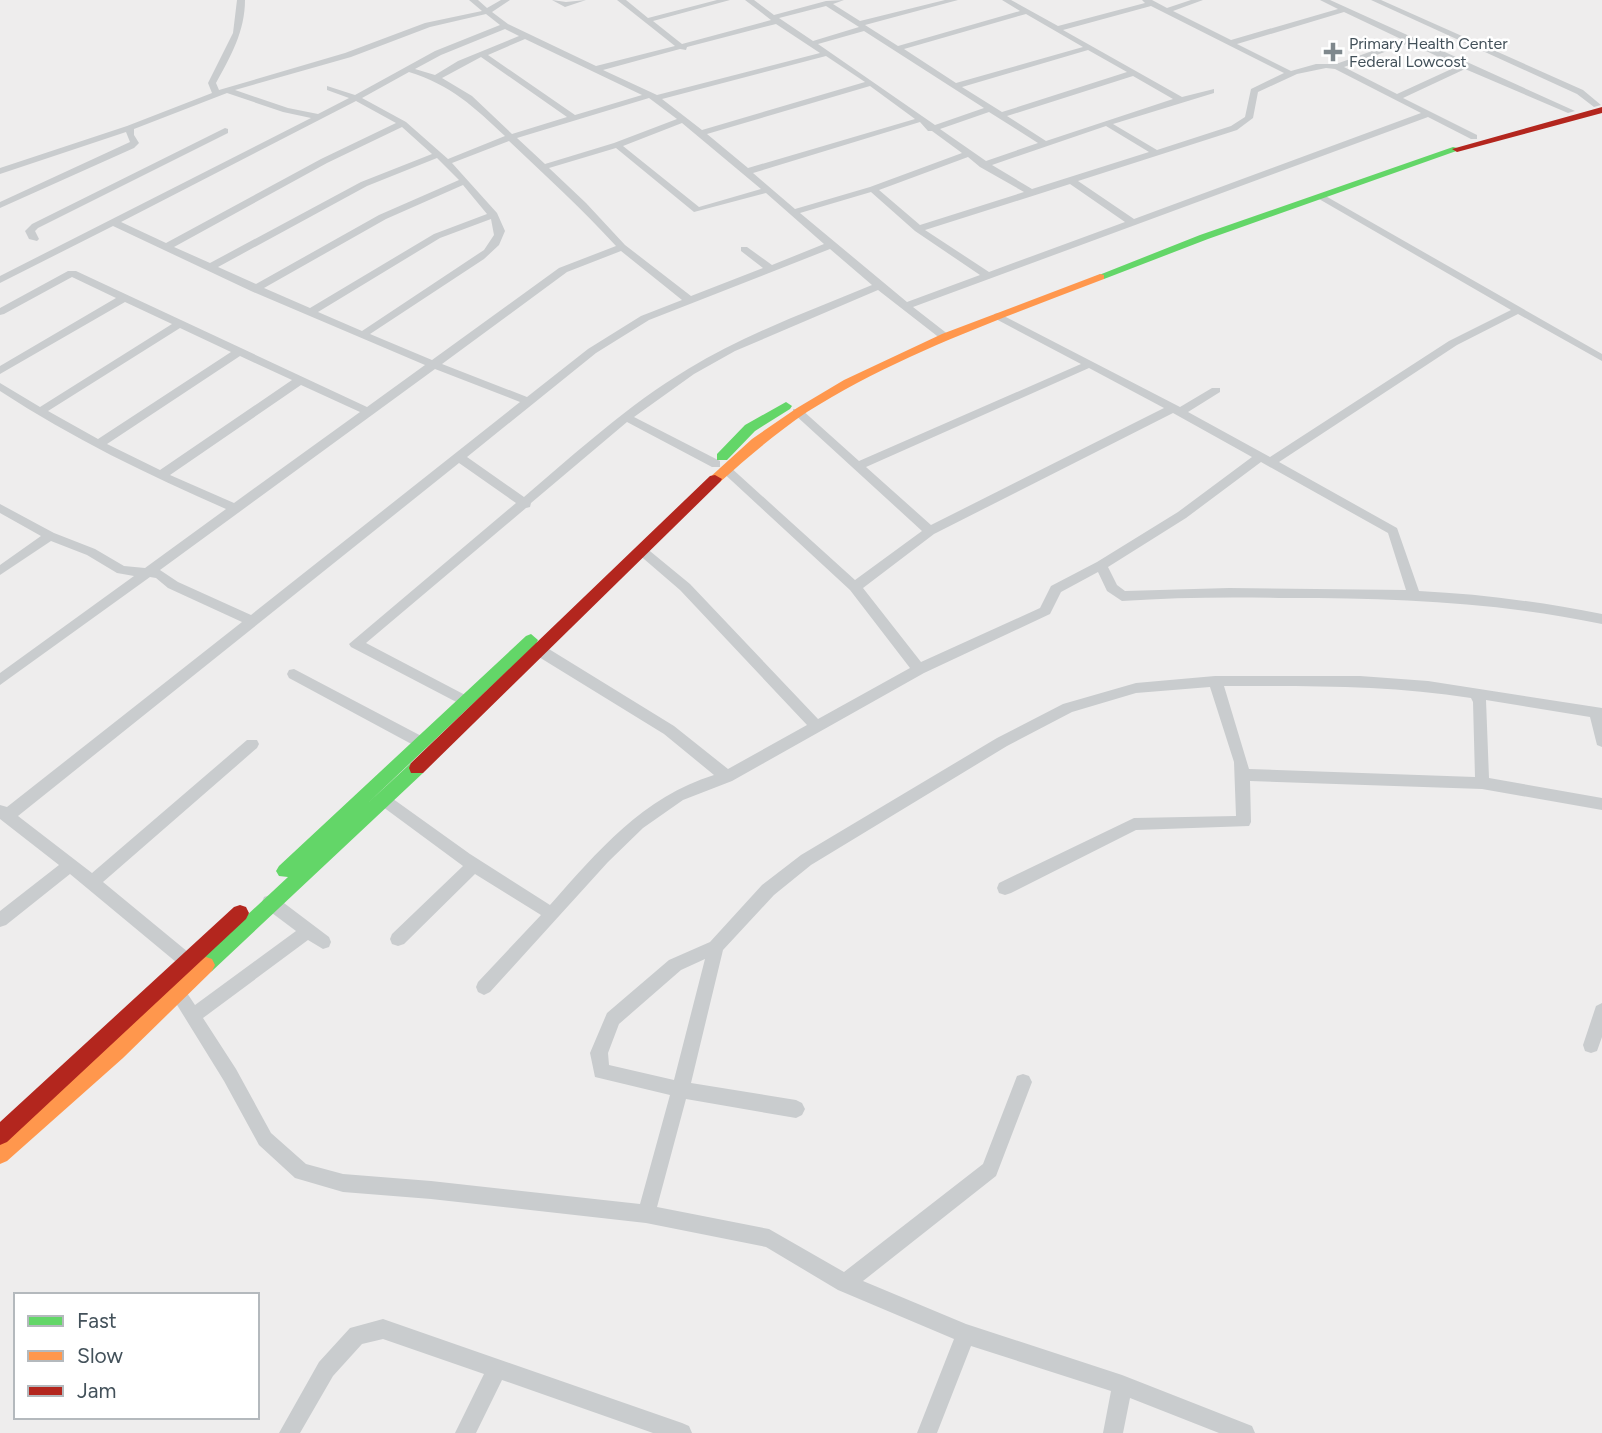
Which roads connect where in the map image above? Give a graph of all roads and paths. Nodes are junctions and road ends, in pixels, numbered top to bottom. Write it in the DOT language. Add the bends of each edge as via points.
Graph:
graph roads {
  1 [pos="241,0"];
  2 [pos="473,0"];
  3 [pos="506,0"];
  4 [pos="556,0"];
  5 [pos="582,0"];
  6 [pos="621,0"];
  7 [pos="726,0"];
  8 [pos="749,0"];
  9 [pos="839,0"];
  10 [pos="954,0"];
  11 [pos="1006,0"];
  12 [pos="1199,0"];
  13 [pos="1324,0"];
  14 [pos="1375,0"];
  15 [pos="1149,2"];
  16 [pos="826,3"];
  17 [pos="1167,10"];
  18 [pos="1344,10"];
  19 [pos="485,12"];
  20 [pos="1026,12"];
  21 [pos="774,19"];
  22 [pos="648,20"];
  23 [pos="505,26"];
  24 [pos="862,26"];
  25 [pos="1057,29"];
  26 [pos="525,36"];
  27 [pos="1410,40"];
  28 [pos="1231,43"];
  29 [pos="810,44"];
  30 [pos="683,48"];
  31 [pos="900,48"];
  32 [pos="1088,48"];
  33 [pos="824,54"];
  34 [pos="483,55"];
  35 [pos="1465,66"];
  36 [pos="1337,67"];
  37 [pos="407,69"];
  38 [pos="596,69"];
  39 [pos="1133,73"];
  40 [pos="1291,74"];
  41 [pos="436,78"];
  42 [pos="871,83"];
  43 [pos="957,86"];
  44 [pos="330,88"];
  45 [pos="226,90"];
  46 [pos="1211,91"];
  47 [pos="216,93"];
  48 [pos="653,96"];
  49 [pos="354,97"];
  50 [pos="1396,98"];
  51 [pos="1181,100"];
  52 [pos="1600,106"];
  53 [pos="990,109"];
  54 [pos="1572,111"];
  55 [pos="1428,114"];
  56 [pos="316,116"];
  57 [pos="999,116"];
  58 [pos="575,119"];
  59 [pos="684,119"];
  60 [pos="919,120"];
  61 [pos="1106,123"];
  62 [pos="402,124"];
  63 [pos="130,128"];
  64 [pos="931,129"];
  65 [pos="225,131"];
  66 [pos="701,132"];
  67 [pos="1474,137"];
  68 [pos="508,138"];
  69 [pos="1045,144"];
  70 [pos="617,145"];
  71 [pos="1156,153"];
  72 [pos="967,154"];
  73 [pos="438,155"];
  74 [pos="445,163"];
  75 [pos="125,164"];
  76 [pos="983,165"];
  77 [pos="541,168"];
  78 [pos="0,171"];
  79 [pos="745,172"];
  80 [pos="463,181"];
  81 [pos="1072,181"];
  82 [pos="873,189"];
  83 [pos="768,190"];
  84 [pos="1032,193"];
  85 [pos="1322,197"];
  86 [pos="0,205"];
  87 [pos="793,212"];
  88 [pos="494,215"];
  89 [pos="113,222"];
  90 [pos="1133,223"];
  91 [pos="918,229"];
  92 [pos="34,239"];
  93 [pos="833,244"];
  94 [pos="167,247"];
  95 [pos="622,247"];
  96 [pos="744,249"];
  97 [pos="208,268"];
  98 [pos="771,269"];
  99 [pos="988,276"];
  100 [pos="0,279"];
  101 [pos="879,286"];
  102 [pos="255,289"];
  103 [pos="125,297"];
  104 [pos="690,301"];
  105 [pos="906,306"];
  106 [pos="1519,310"];
  107 [pos="0,312"];
  108 [pos="311,312"];
  109 [pos="998,316"];
  110 [pos="181,323"];
  111 [pos="362,335"];
  112 [pos="943,335"];
  113 [pos="238,352"];
  114 [pos="1602,358"];
  115 [pos="1089,363"];
  116 [pos="431,365"];
  117 [pos="0,371"];
  118 [pos="300,380"];
  119 [pos="0,386"];
  120 [pos="1216,390"];
  121 [pos="527,401"];
  122 [pos="1173,408"];
  123 [pos="366,411"];
  124 [pos="797,411"];
  125 [pos="39,412"];
  126 [pos="626,417"];
  127 [pos="99,444"];
  128 [pos="459,457"];
  129 [pos="1266,459"];
  130 [pos="858,466"];
  131 [pos="721,467"];
  132 [pos="160,476"];
  133 [pos="526,504"];
  134 [pos="0,508"];
  135 [pos="236,509"];
  136 [pos="930,531"];
  137 [pos="50,536"];
  138 [pos="641,550"];
  139 [pos="1101,565"];
  140 [pos="0,571"];
  141 [pos="152,572"];
  142 [pos="855,587"];
  143 [pos="1414,595"];
  144 [pos="1602,620"];
  145 [pos="252,621"];
  146 [pos="538,650"];
  147 [pos="919,669"];
  148 [pos="294,674"];
  149 [pos="0,680"];
  150 [pos="1216,681"];
  151 [pos="1475,692"];
  152 [pos="464,701"];
  153 [pos="1599,713"];
  154 [pos="816,725"];
  155 [pos="1602,741"];
  156 [pos="422,743"];
  157 [pos="252,744"];
  158 [pos="1242,775"];
  159 [pos="727,777"];
  160 [pos="1482,783"];
  161 [pos="384,800"];
  162 [pos="1602,804"];
  163 [pos="3,813"];
  164 [pos="70,865"];
  165 [pos="474,865"];
  166 [pos="92,882"];
  167 [pos="1005,888"];
  168 [pos="270,902"];
  169 [pos="552,914"];
  170 [pos="0,920"];
  171 [pos="308,931"];
  172 [pos="398,939"];
  173 [pos="323,942"];
  174 [pos="716,947"];
  175 [pos="188,962"];
  176 [pos="484,987"];
  177 [pos="177,992"];
  178 [pos="1602,1011"];
  179 [pos="193,1016"];
  180 [pos="1591,1045"];
  181 [pos="1023,1082"];
  182 [pos="679,1090"];
  183 [pos="796,1109"];
  184 [pos="0,1135"];
  185 [pos="0,1154"];
  186 [pos="646,1214"];
  187 [pos="845,1283"];
  188 [pos="966,1334"];
  189 [pos="498,1368"];
  190 [pos="1122,1385"];
  191 [pos="289,1433"];
  192 [pos="465,1433"];
  193 [pos="683,1433"];
  194 [pos="927,1433"];
  195 [pos="1113,1433"];
  196 [pos="1245,1433"];
  1 -- 47 [label="street" via="241,24 212,83"];
  2 -- 19 [label="street"];
  3 -- 19 [label="street"];
  4 -- 5 [label="street" via="565,5"];
  6 -- 22 [label="street"];
  7 -- 22 [label="street"];
  8 -- 21 [label="street"];
  9 -- 16 [label="street"];
  10 -- 24 [label="street"];
  11 -- 20 [label="street"];
  12 -- 17 [label="street"];
  13 -- 18 [label="street"];
  14 -- 52 [label="street" via="1580,92"];
  15 -- 17 [label="street"];
  15 -- 25 [label="street"];
  16 -- 21 [label="street"];
  16 -- 24 [label="street"];
  17 -- 28 [label="street"];
  18 -- 27 [label="street"];
  18 -- 28 [label="street"];
  19 -- 23 [label="street"];
  19 -- 45 [label="street" via="428,25 348,55"];
  20 -- 25 [label="street"];
  20 -- 31 [label="street"];
  21 -- 29 [label="street"];
  21 -- 30 [label="street"];
  22 -- 30 [label="street"];
  23 -- 26 [label="street"];
  23 -- 37 [label="street"];
  24 -- 29 [label="street"];
  24 -- 31 [label="street"];
  25 -- 32 [label="street"];
  26 -- 34 [label="street"];
  26 -- 38 [label="street"];
  27 -- 35 [label="street"];
  27 -- 36 [label="street"];
  28 -- 40 [label="street"];
  29 -- 33 [label="street"];
  30 -- 38 [label="street"];
  31 -- 43 [label="street"];
  32 -- 39 [label="street"];
  32 -- 43 [label="street"];
  33 -- 42 [label="street"];
  33 -- 48 [label="street"];
  34 -- 41 [label="street"];
  34 -- 58 [label="street"];
  35 -- 50 [label="street"];
  35 -- 54 [label="street"];
  36 -- 40 [label="street" via="1324,64"];
  36 -- 50 [label="street"];
  37 -- 41 [label="street"];
  37 -- 49 [label="street"];
  38 -- 48 [label="street"];
  39 -- 51 [label="street"];
  39 -- 57 [label="street"];
  40 -- 71 [label="street" via="1254,91 1248,118 1234,128"];
  41 -- 68 [label="street" via="469,98"];
  42 -- 60 [label="street"];
  42 -- 66 [label="street"];
  43 -- 53 [label="street"];
  44 -- 49 [label="street"];
  45 -- 47 [label="street"];
  45 -- 56 [label="street"];
  46 -- 51 [label="street"];
  47 -- 63 [label="street"];
  48 -- 58 [label="street"];
  48 -- 59 [label="street"];
  49 -- 56 [label="street"];
  49 -- 62 [label="street"];
  50 -- 55 [label="street"];
  51 -- 61 [label="street"];
  52 -- 54 [label="street"];
  52 -- 85 [label="street" via="1480,141"];
  53 -- 57 [label="street"];
  53 -- 64 [label="street"];
  54 -- 67 [label="street"];
  55 -- 67 [label="street"];
  55 -- 90 [label="street"];
  56 -- 89 [label="street"];
  57 -- 69 [label="street"];
  58 -- 68 [label="street"];
  59 -- 66 [label="street"];
  59 -- 70 [label="street"];
  60 -- 64 [label="street"];
  60 -- 79 [label="street"];
  61 -- 69 [label="street"];
  61 -- 71 [label="street"];
  62 -- 73 [label="street"];
  62 -- 94 [label="street"];
  63 -- 75 [label="street" via="135,143"];
  63 -- 78 [label="street"];
  64 -- 72 [label="street"];
  65 -- 75 [label="street"];
  66 -- 79 [label="street"];
  67 -- 112 [label="street" via="1240,217"];
  68 -- 74 [label="street"];
  68 -- 77 [label="street"];
  69 -- 76 [label="street"];
  70 -- 77 [label="street"];
  70 -- 83 [label="street" via="697,210"];
  71 -- 81 [label="street"];
  72 -- 76 [label="street"];
  72 -- 82 [label="street"];
  73 -- 74 [label="street"];
  73 -- 97 [label="street" via="363,184"];
  74 -- 80 [label="street"];
  75 -- 86 [label="street"];
  75 -- 92 [label="street" via="35,226 30,231"];
  76 -- 84 [label="street"];
  77 -- 95 [label="street"];
  79 -- 83 [label="street"];
  80 -- 88 [label="street"];
  80 -- 102 [label="street" via="399,208"];
  81 -- 84 [label="street"];
  81 -- 90 [label="street"];
  82 -- 87 [label="street"];
  82 -- 91 [label="street"];
  83 -- 87 [label="street"];
  84 -- 91 [label="street"];
  85 -- 106 [label="street"];
  85 -- 109 [label="street"];
  87 -- 93 [label="street"];
  88 -- 108 [label="street" via="437,236"];
  88 -- 111 [label="street" via="500,230 496,242 481,257"];
  89 -- 94 [label="street"];
  89 -- 100 [label="street"];
  90 -- 99 [label="street"];
  91 -- 99 [label="street"];
  93 -- 98 [label="street"];
  93 -- 101 [label="street"];
  94 -- 97 [label="street"];
  95 -- 104 [label="street"];
  95 -- 116 [label="street" via="563,270"];
  96 -- 98 [label="street"];
  97 -- 102 [label="street"];
  98 -- 104 [label="street"];
  99 -- 105 [label="street"];
  101 -- 105 [label="street"];
  101 -- 126 [label="street" via="731,349"];
  102 -- 108 [label="street"];
  103 -- 107 [label="street" via="72,273"];
  103 -- 110 [label="street"];
  103 -- 117 [label="street"];
  104 -- 121 [label="street" via="645,318 592,351"];
  105 -- 112 [label="street"];
  106 -- 114 [label="street"];
  106 -- 129 [label="street" via="1453,342"];
  108 -- 111 [label="street"];
  109 -- 112 [label="street"];
  109 -- 115 [label="street"];
  110 -- 113 [label="street"];
  110 -- 125 [label="street"];
  111 -- 116 [label="street"];
  112 -- 124 [label="street"];
  112 -- 131 [label="street" via="823,384 750,428"];
  113 -- 118 [label="street"];
  113 -- 127 [label="street"];
  115 -- 122 [label="street"];
  115 -- 130 [label="street"];
  116 -- 121 [label="street"];
  116 -- 123 [label="street"];
  118 -- 123 [label="street"];
  118 -- 132 [label="street"];
  119 -- 125 [label="street"];
  120 -- 122 [label="street" via="1181,411"];
  121 -- 128 [label="street"];
  122 -- 129 [label="street"];
  122 -- 136 [label="street"];
  123 -- 135 [label="street"];
  124 -- 130 [label="street"];
  124 -- 131 [label="street"];
  125 -- 127 [label="street"];
  126 -- 131 [label="street"];
  126 -- 133 [label="street"];
  127 -- 132 [label="street"];
  128 -- 133 [label="street"];
  128 -- 145 [label="street"];
  129 -- 139 [label="street"];
  129 -- 143 [label="street" via="1393,531"];
  130 -- 136 [label="street"];
  131 -- 138 [label="street"];
  131 -- 142 [label="street"];
  131 -- 152 [label="street"];
  132 -- 135 [label="street"];
  133 -- 152 [label="street" via="356,644"];
  134 -- 137 [label="street"];
  135 -- 141 [label="street"];
  136 -- 142 [label="street"];
  137 -- 140 [label="street"];
  137 -- 141 [label="street" via="121,570"];
  138 -- 146 [label="street"];
  138 -- 154 [label="street" via="685,587"];
  139 -- 143 [label="street" via="1112,588 1122,596"];
  139 -- 147 [label="street" via="1056,589 1045,611"];
  141 -- 145 [label="street"];
  141 -- 149 [label="street"];
  142 -- 147 [label="street"];
  143 -- 144 [label="street" via="1546,606"];
  145 -- 163 [label="street"];
  146 -- 159 [label="street" via="669,730"];
  146 -- 161 [label="street"];
  147 -- 154 [label="street"];
  148 -- 156 [label="street"];
  150 -- 151 [label="street" via="1360,681"];
  150 -- 158 [label="street"];
  150 -- 174 [label="street" via="1136,688 1068,708 1002,742 806,860 768,890"];
  151 -- 153 [label="street"];
  151 -- 160 [label="street" via="1480,702"];
  152 -- 156 [label="street"];
  153 -- 155 [label="street"];
  154 -- 159 [label="street"];
  156 -- 175 [label="street"];
  157 -- 166 [label="street"];
  158 -- 160 [label="street"];
  158 -- 167 [label="street" via="1244,822 1134,824"];
  159 -- 169 [label="street" via="670,798 630,827"];
  160 -- 162 [label="street"];
  161 -- 165 [label="street"];
  161 -- 168 [label="street"];
  163 -- 164 [label="street"];
  164 -- 166 [label="street"];
  164 -- 170 [label="street"];
  165 -- 169 [label="street"];
  165 -- 172 [label="street"];
  166 -- 175 [label="street"];
  168 -- 171 [label="street"];
  168 -- 177 [label="street"];
  169 -- 176 [label="street"];
  171 -- 173 [label="street"];
  171 -- 179 [label="street"];
  174 -- 182 [label="street"];
  174 -- 182 [label="street" via="675,965 613,1019 599,1053 601,1071"];
  175 -- 184 [label="street"];
  177 -- 179 [label="street"];
  177 -- 185 [label="street"];
  178 -- 180 [label="street"];
  179 -- 186 [label="street" via="265,1139 302,1172 344,1182"];
  181 -- 187 [label="street" via="990,1170"];
  182 -- 183 [label="street"];
  182 -- 186 [label="street"];
  186 -- 187 [label="street" via="769,1238"];
  187 -- 188 [label="street"];
  188 -- 190 [label="street"];
  188 -- 194 [label="street"];
  189 -- 191 [label="street" via="383,1329 357,1335 326,1369"];
  189 -- 192 [label="street"];
  189 -- 193 [label="street"];
  190 -- 195 [label="street"];
  190 -- 196 [label="street"];
}
